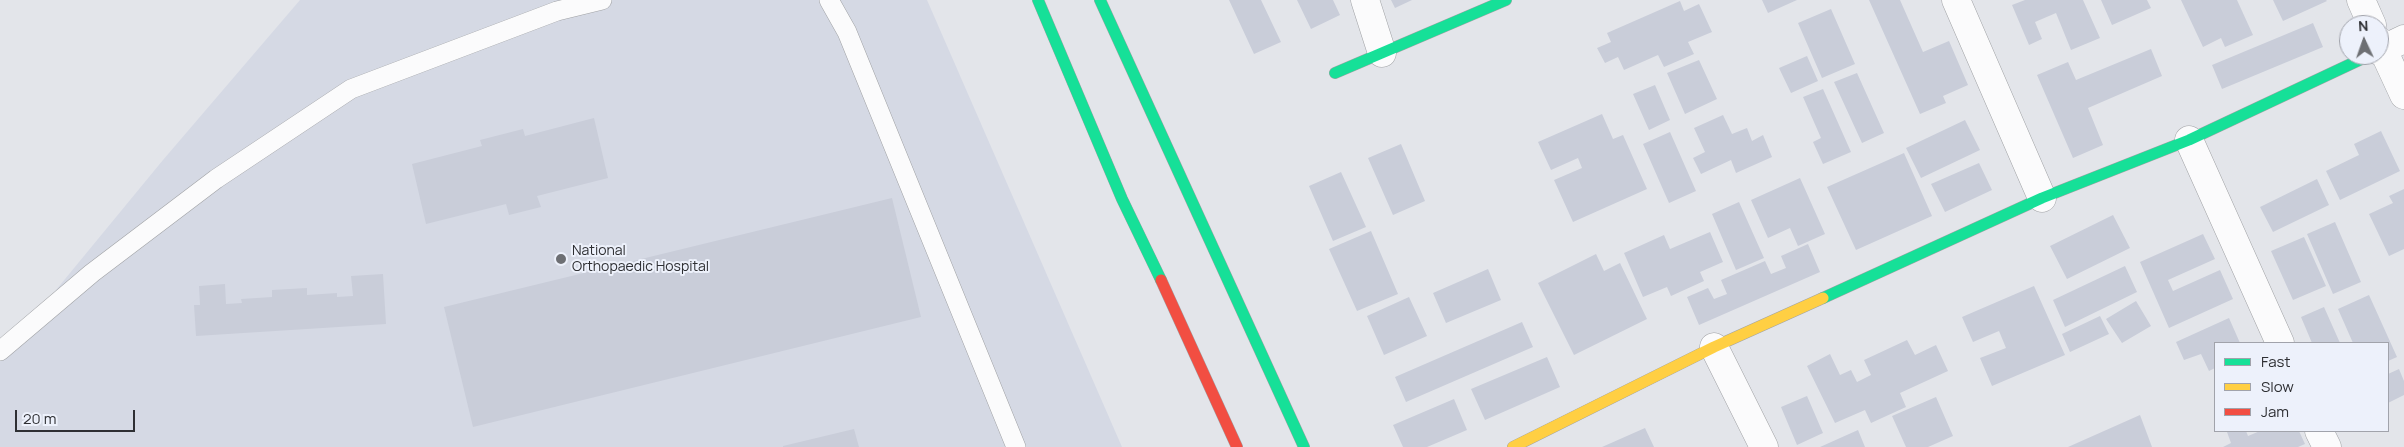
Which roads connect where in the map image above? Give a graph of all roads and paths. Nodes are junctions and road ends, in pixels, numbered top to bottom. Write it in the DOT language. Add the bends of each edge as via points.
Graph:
graph roads {
  1 [pos="602,0"];
  2 [pos="829,0"];
  3 [pos="1038,0"];
  4 [pos="1100,0"];
  5 [pos="1365,0"];
  6 [pos="1506,0"];
  7 [pos="1956,0"];
  8 [pos="2361,0"];
  9 [pos="2368,15"];
  10 [pos="1382,53"];
  11 [pos="2389,61"];
  12 [pos="2339,64"];
  13 [pos="1335,73"];
  14 [pos="2404,95"];
  15 [pos="2189,140"];
  16 [pos="2042,198"];
  17 [pos="2280,342"];
  18 [pos="1714,347"];
  19 [pos="0,351"];
  20 [pos="2320,432"];
  21 [pos="1016,447"];
  22 [pos="1237,447"];
  23 [pos="1304,447"];
  24 [pos="1513,447"];
  25 [pos="1764,447"];
  26 [pos="2327,447"];
  1 -- 19 [label="lane" via="557,11 351,89 216,178 92,273"];
  2 -- 21 [label="lane" via="847,32"];
  3 -- 22 [label="street" via="1122,199"];
  4 -- 23 [label="street"];
  5 -- 10 [label="street"];
  6 -- 10 [label="street"];
  7 -- 16 [label="street"];
  8 -- 9 [label="street"];
  10 -- 13 [label="street"];
  11 -- 14 [label="street"];
  12 -- 15 [label="street"];
  15 -- 16 [label="street"];
  15 -- 17 [label="street"];
  16 -- 18 [label="street"];
  18 -- 24 [label="street"];
  18 -- 25 [label="street"];
  20 -- 26 [label="street"];
}
